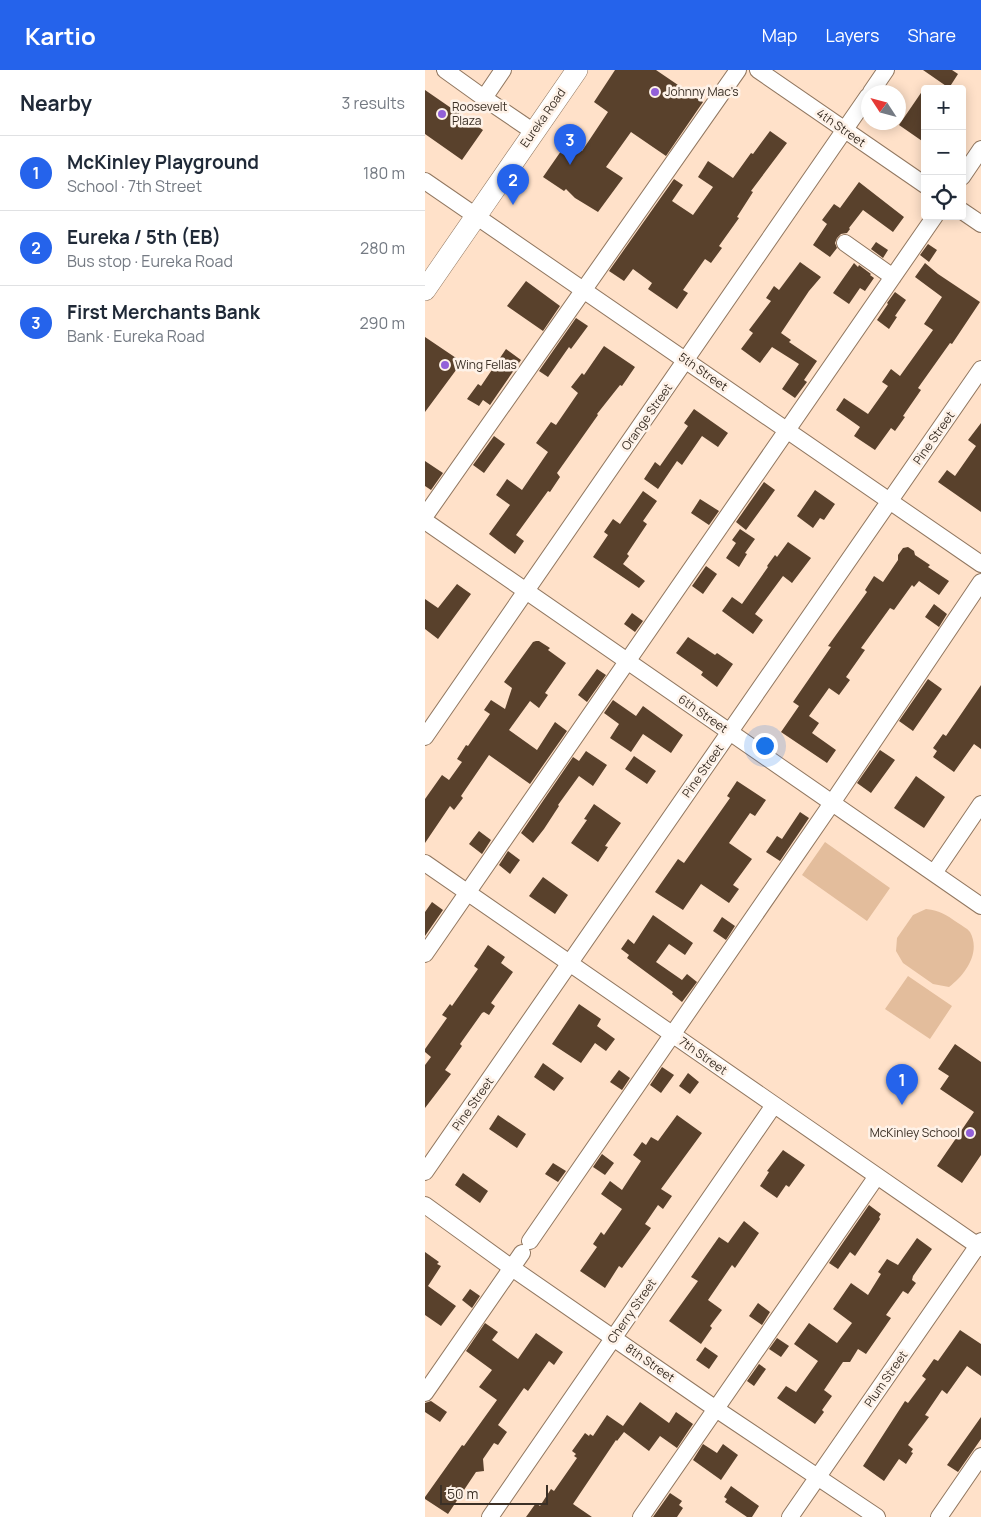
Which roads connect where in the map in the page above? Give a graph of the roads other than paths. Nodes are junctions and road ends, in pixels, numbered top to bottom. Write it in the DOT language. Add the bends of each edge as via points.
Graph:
graph roads {
  1 [pos="445,70"];
  2 [pos="503,70"];
  3 [pos="577,70"];
  4 [pos="738,70"];
  5 [pos="758,70"];
  6 [pos="886,70"];
  7 [pos="876,85"];
  8 [pos="484,98"];
  9 [pos="861,107"];
  10 [pos="845,130"];
  11 [pos="534,132"];
  12 [pos="981,149"];
  13 [pos="963,175"];
  14 [pos="425,180"];
  15 [pos="921,182"];
  16 [pos="966,214"];
  17 [pos="476,215"];
  18 [pos="932,220"];
  19 [pos="981,224"];
  20 [pos="845,243"];
  21 [pos="893,277"];
  22 [pos="425,290"];
  23 [pos="585,290"];
  24 [pos="686,360"];
  25 [pos="981,369"];
  26 [pos="787,430"];
  27 [pos="890,501"];
  28 [pos="425,516"];
  29 [pos="425,522"];
  30 [pos="981,564"];
  31 [pos="981,582"];
  32 [pos="526,591"];
  33 [pos="627,661"];
  34 [pos="730,732"];
  35 [pos="425,737"];
  36 [pos="832,803"];
  37 [pos="981,804"];
  38 [pos="425,864"];
  39 [pos="933,873"];
  40 [pos="467,893"];
  41 [pos="981,906"];
  42 [pos="425,954"];
  43 [pos="570,964"];
  44 [pos="672,1034"];
  45 [pos="774,1105"];
  46 [pos="425,1172"];
  47 [pos="877,1176"];
  48 [pos="425,1205"];
  49 [pos="980,1245"];
  50 [pos="512,1268"];
  51 [pos="613,1338"];
  52 [pos="425,1393"];
  53 [pos="716,1409"];
  54 [pos="981,1456"];
  55 [pos="818,1476"];
  56 [pos="490,1517"];
  57 [pos="641,1517"];
  58 [pos="790,1517"];
  59 [pos="877,1517"];
  60 [pos="939,1517"];
  1 -- 8 [label="street"];
  2 -- 8 [label="street"];
  3 -- 11 [label="main road, Eureka Road"];
  4 -- 23 [label="street"];
  5 -- 10 [label="street, 4th Street"];
  6 -- 7 [label="street"];
  8 -- 11 [label="street"];
  9 -- 10 [label="street, Orange Street"];
  10 -- 15 [label="street, 4th Street"];
  10 -- 24 [label="street, Orange Street"];
  11 -- 17 [label="main road, Eureka Road"];
  12 -- 13 [label="street"];
  14 -- 17 [label="street, 5th Street"];
  16 -- 19 [label="street"];
  17 -- 22 [label="main road, Eureka Road"];
  17 -- 23 [label="street, 5th Street"];
  18 -- 21 [label="street"];
  20 -- 21 [label="street"];
  21 -- 26 [label="street"];
  23 -- 24 [label="street, 5th Street"];
  23 -- 28 [label="street"];
  24 -- 26 [label="street, 5th Street"];
  24 -- 32 [label="street, Orange Street"];
  25 -- 27 [label="street, Pine Street"];
  26 -- 27 [label="street, 5th Street"];
  26 -- 33 [label="street"];
  27 -- 30 [label="street, 5th Street"];
  27 -- 34 [label="street, Pine Street"];
  29 -- 32 [label="street, 6th Street"];
  31 -- 36 [label="street"];
  32 -- 33 [label="street, 6th Street"];
  32 -- 35 [label="street, Orange Street"];
  33 -- 34 [label="street, 6th Street"];
  33 -- 40 [label="street"];
  34 -- 36 [label="street, 6th Street"];
  34 -- 43 [label="street, Pine Street"];
  36 -- 39 [label="street, 6th Street"];
  36 -- 44 [label="street"];
  37 -- 39 [label="street"];
  38 -- 40 [label="street, 7th Street"];
  39 -- 41 [label="street, 6th Street"];
  40 -- 42 [label="street"];
  40 -- 43 [label="street, 7th Street"];
  43 -- 44 [label="street, 7th Street"];
  43 -- 46 [label="street, Pine Street"];
  44 -- 45 [label="street, 7th Street"];
  44 -- 50 [label="street"];
  45 -- 47 [label="street, 7th Street"];
  45 -- 51 [label="street, Cherry Street"];
  47 -- 49 [label="street, 7th Street"];
  47 -- 53 [label="street"];
  48 -- 50 [label="street, 8th Street"];
  49 -- 55 [label="street, Plum Street"];
  50 -- 51 [label="street, 8th Street"];
  50 -- 52 [label="street"];
  51 -- 53 [label="street, 8th Street"];
  51 -- 56 [label="street, Cherry Street"];
  53 -- 55 [label="street, 8th Street"];
  53 -- 57 [label="street"];
  54 -- 60 [label="street"];
  55 -- 58 [label="street, Plum Street"];
  55 -- 59 [label="street, 8th Street"];
}
